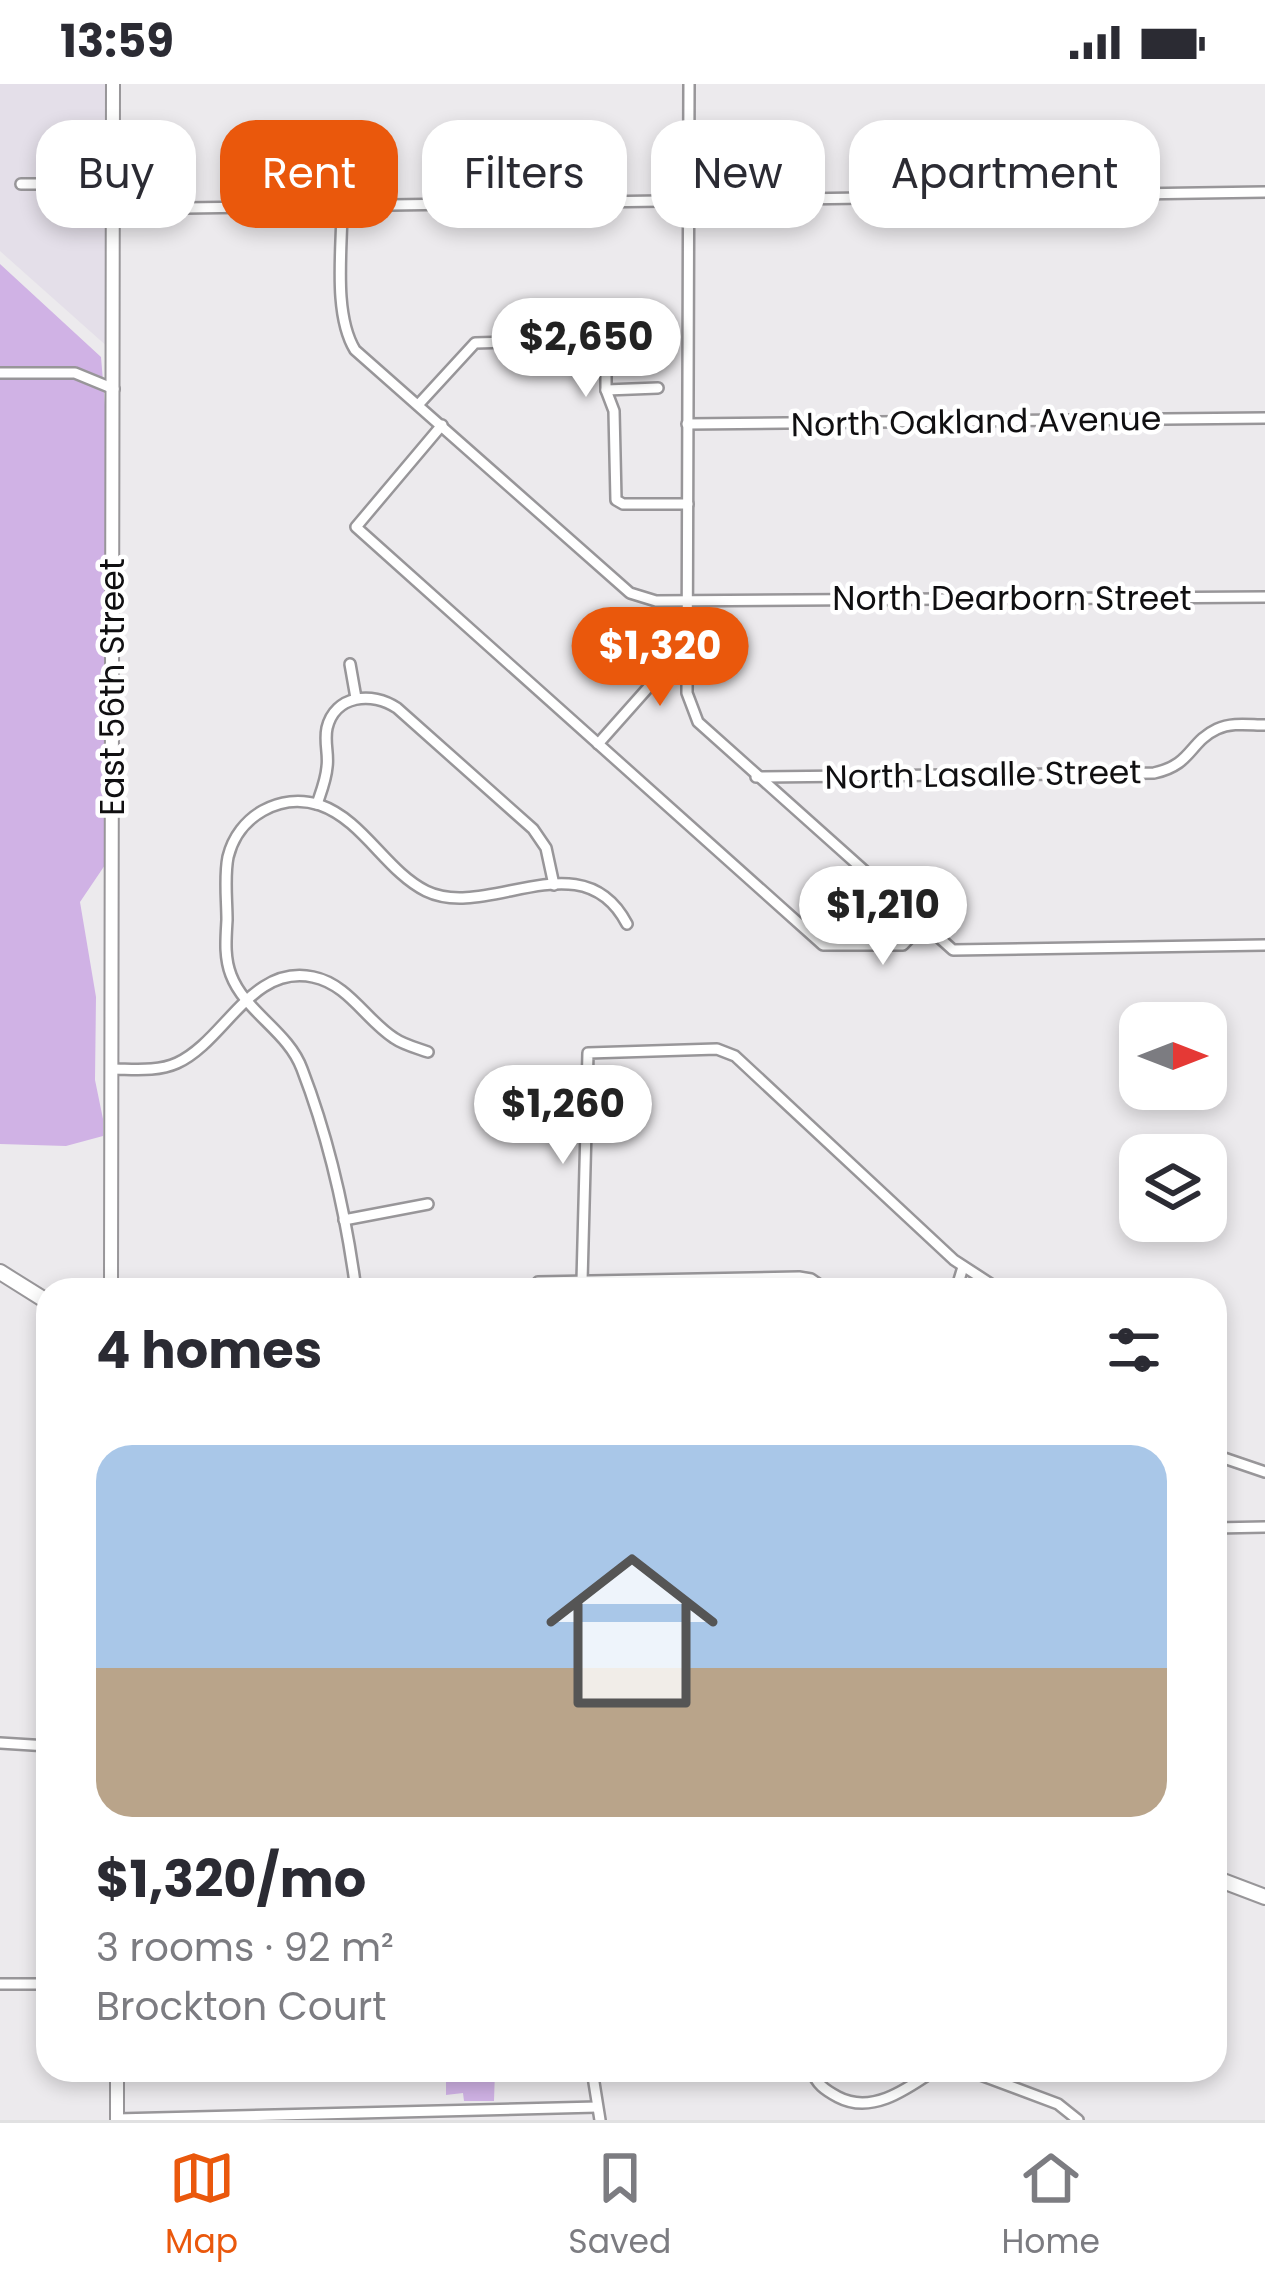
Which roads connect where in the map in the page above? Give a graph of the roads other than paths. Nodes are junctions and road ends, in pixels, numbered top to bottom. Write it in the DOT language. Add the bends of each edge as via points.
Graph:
graph roads {
  1 [pos="113,84"];
  2 [pos="688,84"];
  3 [pos="113,120"];
  4 [pos="688,120"];
  5 [pos="21,184"];
  6 [pos="36,184"];
  7 [pos="1265,192"];
  8 [pos="825,199"];
  9 [pos="651,202"];
  10 [pos="398,206"];
  11 [pos="114,228"];
  12 [pos="342,228"];
  13 [pos="688,228"];
  14 [pos="0,373"];
  15 [pos="114,388"];
  16 [pos="658,388"];
  17 [pos="606,390"];
  18 [pos="418,405"];
  19 [pos="1265,418"];
  20 [pos="687,424"];
  21 [pos="442,425"];
  22 [pos="688,504"];
  23 [pos="1265,597"];
  24 [pos="687,601"];
  25 [pos="687,644"];
  26 [pos="350,664"];
  27 [pos="356,698"];
  28 [pos="1265,725"];
  29 [pos="598,744"];
  30 [pos="756,777"];
  31 [pos="317,804"];
  32 [pos="554,884"];
  33 [pos="627,924"];
  34 [pos="923,924"];
  35 [pos="1265,945"];
  36 [pos="248,1000"];
  37 [pos="428,1052"];
  38 [pos="112,1069"];
  39 [pos="428,1204"];
  40 [pos="344,1220"];
  41 [pos="963,1267"];
  42 [pos="0,1272"];
  43 [pos="112,1278"];
  44 [pos="354,1278"];
  45 [pos="582,1278"];
  46 [pos="758,1278"];
  47 [pos="805,1278"];
  48 [pos="960,1278"];
  49 [pos="981,1278"];
  50 [pos="36,1294"];
  51 [pos="1227,1459"];
  52 [pos="1265,1472"];
  53 [pos="1265,1527"];
  54 [pos="1227,1528"];
  55 [pos="0,1743"];
  56 [pos="36,1745"];
  57 [pos="1227,1883"];
  58 [pos="1265,1897"];
  59 [pos="0,1984"];
  60 [pos="36,1984"];
  61 [pos="117,2082"];
  62 [pos="594,2082"];
  63 [pos="816,2082"];
  64 [pos="915,2082"];
  65 [pos="999,2082"];
  66 [pos="597,2107"];
  67 [pos="117,2119"];
  68 [pos="600,2120"];
  69 [pos="1078,2120"];
  1 -- 3 [label="street, East 56th Street"];
  2 -- 4 [label="street"];
  5 -- 6 [label="street"];
  7 -- 8 [label="street"];
  9 -- 10 [label="street"];
  11 -- 15 [label="street, East 56th Street"];
  12 -- 18 [label="street, North Dearborn Street" via="349,339"];
  13 -- 20 [label="street"];
  14 -- 15 [label="street" via="75,373"];
  15 -- 38 [label="street, East 56th Street"];
  16 -- 17 [label="street"];
  17 -- 18 [label="street" via="605,355 592,340 482,341"];
  17 -- 22 [label="street" via="618,503"];
  18 -- 21 [label="street, North Dearborn Street"];
  19 -- 20 [label="street, North Oakland Avenue"];
  20 -- 22 [label="street"];
  21 -- 24 [label="street, North Dearborn Street" via="630,593"];
  21 -- 29 [label="street" via="356,527"];
  22 -- 24 [label="street"];
  23 -- 24 [label="street, North Dearborn Street"];
  24 -- 25 [label="street"];
  25 -- 29 [label="street"];
  25 -- 30 [label="street" via="693,713"];
  26 -- 27 [label="street"];
  27 -- 31 [label="street" via="327,728"];
  27 -- 32 [label="street" via="393,705 508,806 542,840"];
  28 -- 30 [label="street, North Lasalle Street" via="1220,728 1182,762 1154,772"];
  29 -- 34 [label="street" via="823,945 903,945"];
  30 -- 34 [label="street"];
  31 -- 32 [label="street" via="434,894"];
  31 -- 36 [label="street" via="267,808 233,841 227,961"];
  32 -- 33 [label="street" via="597,892"];
  34 -- 35 [label="street" via="952,950"];
  36 -- 37 [label="street" via="283,977 318,977 394,1039"];
  36 -- 38 [label="street" via="182,1061"];
  36 -- 40 [label="street" via="301,1066"];
  38 -- 43 [label="street, East 56th Street"];
  39 -- 40 [label="street"];
  40 -- 44 [label="street"];
  41 -- 45 [label="street" via="731,1053 717,1049 588,1053"];
  41 -- 48 [label="street"];
  41 -- 49 [label="street"];
  42 -- 50 [label="main road"];
  46 -- 47 [label="street"];
  51 -- 52 [label="street"];
  53 -- 54 [label="street"];
  55 -- 56 [label="street"];
  57 -- 58 [label="main road"];
  59 -- 60 [label="street"];
  61 -- 67 [label="street"];
  62 -- 66 [label="street"];
  63 -- 64 [label="street" via="865,2103"];
  65 -- 69 [label="street"];
  66 -- 67 [label="street"];
  66 -- 68 [label="street"];
}
